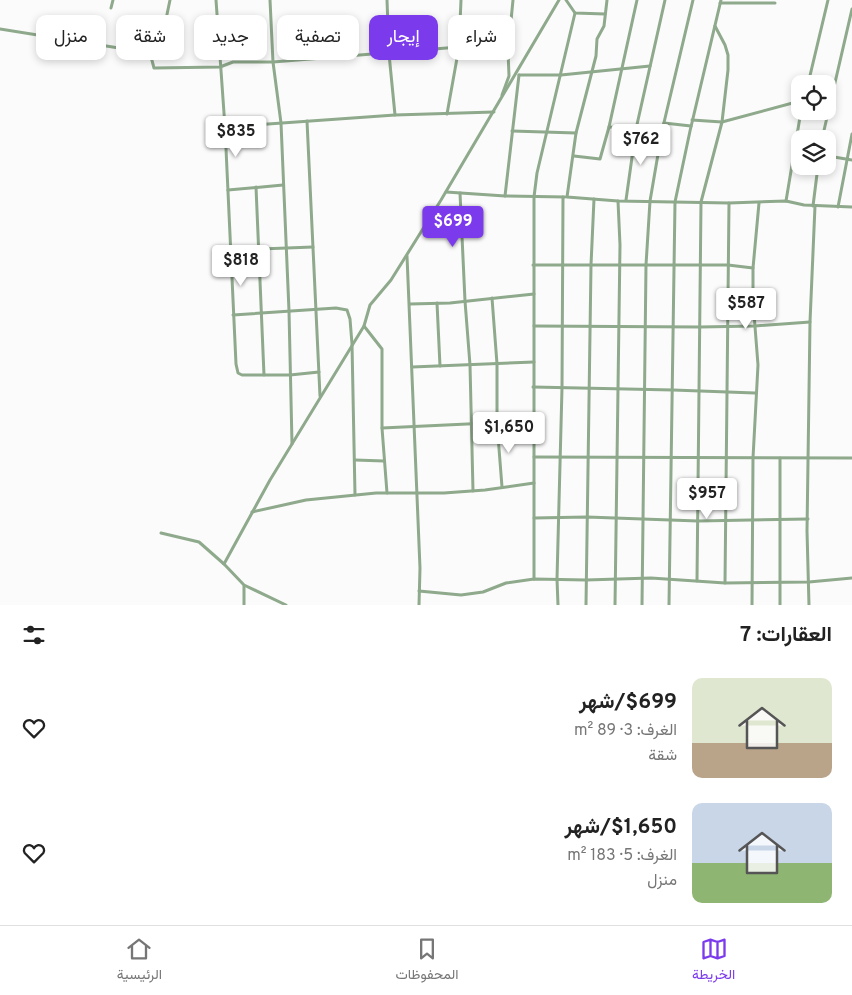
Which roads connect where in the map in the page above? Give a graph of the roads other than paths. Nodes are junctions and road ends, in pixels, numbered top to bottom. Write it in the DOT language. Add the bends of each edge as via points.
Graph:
graph roads {
  1 [pos="113,0"];
  2 [pos="170,0"];
  3 [pos="216,0"];
  4 [pos="270,0"];
  5 [pos="387,0"];
  6 [pos="461,0"];
  7 [pos="514,0"];
  8 [pos="559,0"];
  9 [pos="566,0"];
  10 [pos="607,0"];
  11 [pos="637,0"];
  12 [pos="664,0"];
  13 [pos="693,0"];
  14 [pos="828,0"];
  15 [pos="720,1"];
  16 [pos="775,3"];
  17 [pos="111,8"];
  18 [pos="852,9"];
  19 [pos="575,13"];
  20 [pos="606,14"];
  21 [pos="167,15"];
  22 [pos="388,15"];
  23 [pos="461,15"];
  24 [pos="512,15"];
  25 [pos="715,26"];
  26 [pos="0,29"];
  27 [pos="116,48"];
  28 [pos="369,55"];
  29 [pos="152,60"];
  30 [pos="390,60"];
  31 [pos="458,60"];
  32 [pos="508,60"];
  33 [pos="273,62"];
  34 [pos="650,66"];
  35 [pos="220,67"];
  36 [pos="520,69"];
  37 [pos="622,69"];
  38 [pos="592,72"];
  39 [pos="520,75"];
  40 [pos="810,75"];
  41 [pos="561,76"];
  42 [pos="499,103"];
  43 [pos="791,104"];
  44 [pos="494,112"];
  45 [pos="447,114"];
  46 [pos="395,115"];
  47 [pos="692,120"];
  48 [pos="306,121"];
  49 [pos="722,122"];
  50 [pos="281,123"];
  51 [pos="664,123"];
  52 [pos="691,126"];
  53 [pos="225,127"];
  54 [pos="609,127"];
  55 [pos="636,129"];
  56 [pos="824,130"];
  57 [pos="512,131"];
  58 [pos="662,131"];
  59 [pos="546,133"];
  60 [pos="576,134"];
  61 [pos="852,134"];
  62 [pos="574,156"];
  63 [pos="836,157"];
  64 [pos="847,159"];
  65 [pos="852,160"];
  66 [pos="791,170"];
  67 [pos="817,175"];
  68 [pos="283,184"];
  69 [pos="256,187"];
  70 [pos="228,190"];
  71 [pos="446,192"];
  72 [pos="460,193"];
  73 [pos="505,196"];
  74 [pos="534,197"];
  75 [pos="565,197"];
  76 [pos="594,198"];
  77 [pos="618,200"];
  78 [pos="626,200"];
  79 [pos="650,201"];
  80 [pos="786,201"];
  81 [pos="676,202"];
  82 [pos="701,202"];
  83 [pos="729,203"];
  84 [pos="759,203"];
  85 [pos="814,206"];
  86 [pos="838,207"];
  87 [pos="852,207"];
  88 [pos="313,247"];
  89 [pos="285,248"];
  90 [pos="258,249"];
  91 [pos="230,250"];
  92 [pos="407,255"];
  93 [pos="533,265"];
  94 [pos="563,265"];
  95 [pos="646,265"];
  96 [pos="701,265"];
  97 [pos="728,265"];
  98 [pos="591,266"];
  99 [pos="620,266"];
  100 [pos="674,266"];
  101 [pos="753,268"];
  102 [pos="534,294"];
  103 [pos="492,298"];
  104 [pos="465,301"];
  105 [pos="437,303"];
  106 [pos="410,304"];
  107 [pos="315,309"];
  108 [pos="289,311"];
  109 [pos="261,313"];
  110 [pos="233,315"];
  111 [pos="810,322"];
  112 [pos="590,325"];
  113 [pos="364,326"];
  114 [pos="534,326"];
  115 [pos="563,326"];
  116 [pos="618,326"];
  117 [pos="645,326"];
  118 [pos="674,326"];
  119 [pos="727,326"];
  120 [pos="755,326"];
  121 [pos="700,327"];
  122 [pos="352,344"];
  123 [pos="534,362"];
  124 [pos="497,364"];
  125 [pos="470,365"];
  126 [pos="440,366"];
  127 [pos="412,367"];
  128 [pos="319,372"];
  129 [pos="264,375"];
  130 [pos="290,375"];
  131 [pos="533,387"];
  132 [pos="562,388"];
  133 [pos="589,389"];
  134 [pos="644,389"];
  135 [pos="617,390"];
  136 [pos="673,390"];
  137 [pos="699,391"];
  138 [pos="726,392"];
  139 [pos="755,393"];
  140 [pos="320,396"];
  141 [pos="533,420"];
  142 [pos="497,422"];
  143 [pos="471,424"];
  144 [pos="414,427"];
  145 [pos="382,428"];
  146 [pos="292,444"];
  147 [pos="534,457"];
  148 [pos="560,458"];
  149 [pos="588,458"];
  150 [pos="616,458"];
  151 [pos="643,458"];
  152 [pos="673,458"];
  153 [pos="698,458"];
  154 [pos="726,458"];
  155 [pos="753,458"];
  156 [pos="780,458"];
  157 [pos="808,458"];
  158 [pos="852,458"];
  159 [pos="355,460"];
  160 [pos="384,461"];
  161 [pos="534,483"];
  162 [pos="502,487"];
  163 [pos="473,490"];
  164 [pos="387,493"];
  165 [pos="417,493"];
  166 [pos="355,495"];
  167 [pos="252,512"];
  168 [pos="587,517"];
  169 [pos="534,518"];
  170 [pos="558,518"];
  171 [pos="616,519"];
  172 [pos="643,519"];
  173 [pos="726,519"];
  174 [pos="808,519"];
  175 [pos="671,520"];
  176 [pos="698,520"];
  177 [pos="753,520"];
  178 [pos="780,520"];
  179 [pos="161,533"];
  180 [pos="224,564"];
  181 [pos="642,578"];
  182 [pos="852,578"];
  183 [pos="534,579"];
  184 [pos="615,579"];
  185 [pos="556,580"];
  186 [pos="586,580"];
  187 [pos="670,580"];
  188 [pos="697,581"];
  189 [pos="752,582"];
  190 [pos="780,582"];
  191 [pos="809,582"];
  192 [pos="726,583"];
  193 [pos="244,585"];
  194 [pos="419,591"];
  195 [pos="244,605"];
  196 [pos="286,605"];
  197 [pos="419,605"];
  198 [pos="558,605"];
  199 [pos="586,605"];
  200 [pos="614,605"];
  201 [pos="642,605"];
  202 [pos="669,605"];
  203 [pos="752,605"];
  204 [pos="780,605"];
  205 [pos="809,605"];
  1 -- 17 [label="street"];
  2 -- 21 [label="street"];
  3 -- 35 [label="street"];
  4 -- 33 [label="street"];
  5 -- 22 [label="street"];
  6 -- 23 [label="street"];
  7 -- 24 [label="street"];
  8 -- 36 [label="street"];
  9 -- 19 [label="street"];
  10 -- 20 [label="street"];
  11 -- 37 [label="street"];
  12 -- 34 [label="street"];
  13 -- 51 [label="street"];
  14 -- 40 [label="street"];
  15 -- 16 [label="street"];
  15 -- 25 [label="street"];
  18 -- 56 [label="street"];
  19 -- 20 [label="street"];
  19 -- 41 [label="street"];
  20 -- 38 [label="street" via="597,39"];
  25 -- 47 [label="street"];
  25 -- 49 [label="street" via="728,55"];
  26 -- 27 [label="street"];
  28 -- 33 [label="street"];
  29 -- 35 [label="street" via="154,68"];
  30 -- 46 [label="street"];
  31 -- 45 [label="street"];
  32 -- 42 [label="street" via="509,76"];
  33 -- 35 [label="street" via="233,62"];
  33 -- 50 [label="street"];
  34 -- 37 [label="street"];
  34 -- 55 [label="street"];
  35 -- 53 [label="street"];
  36 -- 39 [label="street"];
  36 -- 42 [label="street"];
  37 -- 38 [label="street"];
  37 -- 54 [label="street"];
  38 -- 41 [label="street"];
  38 -- 60 [label="street"];
  39 -- 41 [label="street"];
  39 -- 57 [label="street"];
  41 -- 59 [label="street"];
  42 -- 44 [label="street"];
  43 -- 49 [label="street"];
  44 -- 45 [label="street"];
  44 -- 71 [label="street"];
  45 -- 46 [label="street"];
  46 -- 48 [label="street"];
  47 -- 49 [label="street"];
  47 -- 52 [label="street"];
  48 -- 50 [label="street"];
  48 -- 88 [label="street"];
  49 -- 82 [label="street"];
  50 -- 53 [label="street"];
  50 -- 68 [label="street"];
  51 -- 52 [label="street"];
  51 -- 58 [label="street"];
  52 -- 81 [label="street"];
  53 -- 70 [label="street"];
  54 -- 55 [label="street"];
  54 -- 62 [label="street" via="600,159"];
  55 -- 58 [label="street"];
  55 -- 78 [label="street"];
  57 -- 59 [label="street"];
  57 -- 73 [label="street"];
  58 -- 79 [label="street"];
  59 -- 60 [label="street"];
  59 -- 74 [label="street"];
  60 -- 62 [label="street"];
  61 -- 64 [label="street"];
  62 -- 75 [label="street"];
  63 -- 64 [label="street"];
  64 -- 65 [label="street"];
  64 -- 86 [label="street"];
  66 -- 80 [label="street"];
  67 -- 85 [label="street"];
  68 -- 69 [label="street"];
  68 -- 89 [label="street"];
  69 -- 70 [label="street"];
  69 -- 90 [label="street"];
  70 -- 91 [label="street"];
  71 -- 72 [label="street"];
  71 -- 92 [label="street"];
  72 -- 73 [label="street"];
  72 -- 104 [label="street"];
  73 -- 74 [label="street"];
  74 -- 75 [label="street"];
  74 -- 93 [label="street"];
  75 -- 76 [label="street"];
  75 -- 94 [label="street"];
  76 -- 77 [label="street"];
  76 -- 98 [label="street"];
  77 -- 78 [label="street"];
  77 -- 99 [label="street"];
  78 -- 79 [label="street"];
  79 -- 81 [label="street"];
  79 -- 95 [label="street"];
  80 -- 84 [label="street"];
  80 -- 85 [label="street"];
  81 -- 82 [label="street"];
  81 -- 100 [label="street"];
  82 -- 83 [label="street"];
  82 -- 96 [label="street"];
  83 -- 84 [label="street"];
  83 -- 97 [label="street"];
  84 -- 101 [label="street"];
  85 -- 86 [label="street"];
  85 -- 111 [label="street"];
  86 -- 87 [label="street"];
  88 -- 89 [label="street"];
  88 -- 107 [label="street"];
  89 -- 90 [label="street"];
  89 -- 108 [label="street"];
  90 -- 91 [label="street"];
  90 -- 109 [label="street"];
  91 -- 110 [label="street"];
  92 -- 106 [label="street"];
  92 -- 113 [label="street" via="370,305"];
  93 -- 94 [label="street"];
  93 -- 102 [label="street"];
  94 -- 98 [label="street"];
  94 -- 115 [label="street"];
  95 -- 99 [label="street"];
  95 -- 100 [label="street"];
  95 -- 117 [label="street"];
  96 -- 97 [label="street"];
  96 -- 100 [label="street"];
  96 -- 121 [label="street"];
  97 -- 101 [label="street"];
  97 -- 119 [label="street"];
  98 -- 99 [label="street"];
  98 -- 112 [label="street"];
  99 -- 116 [label="street"];
  100 -- 118 [label="street"];
  101 -- 120 [label="street"];
  102 -- 103 [label="street"];
  102 -- 114 [label="street"];
  103 -- 104 [label="street"];
  103 -- 124 [label="street"];
  104 -- 105 [label="street"];
  104 -- 125 [label="street"];
  105 -- 106 [label="street"];
  105 -- 126 [label="street"];
  106 -- 127 [label="street"];
  107 -- 108 [label="street"];
  107 -- 122 [label="street" via="346,310"];
  107 -- 128 [label="street"];
  108 -- 109 [label="street"];
  108 -- 130 [label="street"];
  109 -- 110 [label="street"];
  109 -- 129 [label="street"];
  110 -- 129 [label="street" via="238,373"];
  111 -- 120 [label="street"];
  111 -- 157 [label="street"];
  112 -- 115 [label="street"];
  112 -- 116 [label="street"];
  112 -- 133 [label="street"];
  113 -- 122 [label="street"];
  113 -- 145 [label="street" via="382,349"];
  114 -- 115 [label="street"];
  114 -- 123 [label="street"];
  115 -- 132 [label="street"];
  116 -- 117 [label="street"];
  116 -- 135 [label="street"];
  117 -- 118 [label="street"];
  117 -- 134 [label="street"];
  118 -- 121 [label="street"];
  118 -- 136 [label="street"];
  119 -- 120 [label="street"];
  119 -- 121 [label="street"];
  119 -- 138 [label="street"];
  120 -- 139 [label="street" via="758,365"];
  121 -- 137 [label="street"];
  122 -- 140 [label="street"];
  122 -- 159 [label="street"];
  123 -- 124 [label="street"];
  123 -- 131 [label="street"];
  124 -- 125 [label="street"];
  124 -- 142 [label="street"];
  125 -- 126 [label="street"];
  125 -- 143 [label="street"];
  126 -- 127 [label="street"];
  127 -- 144 [label="street"];
  128 -- 130 [label="street"];
  128 -- 140 [label="street"];
  129 -- 130 [label="street"];
  130 -- 146 [label="street"];
  131 -- 132 [label="street"];
  131 -- 141 [label="street"];
  132 -- 133 [label="street"];
  132 -- 148 [label="street"];
  133 -- 135 [label="street"];
  133 -- 149 [label="street"];
  134 -- 135 [label="street"];
  134 -- 136 [label="street"];
  134 -- 151 [label="street"];
  135 -- 150 [label="street"];
  136 -- 137 [label="street"];
  136 -- 152 [label="street"];
  137 -- 138 [label="street"];
  137 -- 153 [label="street"];
  138 -- 139 [label="street"];
  138 -- 154 [label="street"];
  139 -- 155 [label="street"];
  140 -- 146 [label="street"];
  141 -- 142 [label="street"];
  141 -- 147 [label="street"];
  142 -- 143 [label="street"];
  142 -- 162 [label="street"];
  143 -- 144 [label="street"];
  143 -- 163 [label="street"];
  144 -- 145 [label="street"];
  144 -- 165 [label="street"];
  145 -- 160 [label="street"];
  146 -- 167 [label="street"];
  147 -- 148 [label="street"];
  147 -- 161 [label="street"];
  148 -- 149 [label="street"];
  148 -- 170 [label="street"];
  149 -- 150 [label="street"];
  149 -- 168 [label="street"];
  150 -- 151 [label="street"];
  150 -- 171 [label="street"];
  151 -- 152 [label="street"];
  151 -- 172 [label="street"];
  152 -- 153 [label="street"];
  152 -- 175 [label="street"];
  153 -- 154 [label="street"];
  153 -- 176 [label="street"];
  154 -- 155 [label="street"];
  154 -- 173 [label="street"];
  155 -- 156 [label="street"];
  155 -- 177 [label="street"];
  156 -- 157 [label="street"];
  156 -- 178 [label="street"];
  157 -- 158 [label="street"];
  157 -- 174 [label="street"];
  159 -- 160 [label="street"];
  159 -- 166 [label="street"];
  160 -- 164 [label="street"];
  161 -- 162 [label="street"];
  161 -- 169 [label="street"];
  162 -- 163 [label="street"];
  163 -- 165 [label="street"];
  164 -- 165 [label="street"];
  164 -- 166 [label="street"];
  165 -- 194 [label="street"];
  166 -- 167 [label="street" via="306,500"];
  167 -- 180 [label="street"];
  168 -- 170 [label="street"];
  168 -- 171 [label="street"];
  168 -- 186 [label="street"];
  169 -- 170 [label="street"];
  169 -- 183 [label="street"];
  170 -- 185 [label="street"];
  171 -- 172 [label="street"];
  171 -- 184 [label="street"];
  172 -- 175 [label="street"];
  172 -- 181 [label="street"];
  173 -- 176 [label="street"];
  173 -- 177 [label="street"];
  173 -- 192 [label="street"];
  174 -- 178 [label="street"];
  174 -- 191 [label="street"];
  175 -- 176 [label="street"];
  175 -- 187 [label="street"];
  176 -- 188 [label="street"];
  177 -- 178 [label="street"];
  177 -- 189 [label="street"];
  178 -- 190 [label="street"];
  179 -- 180 [label="street" via="199,542"];
  180 -- 193 [label="street"];
  181 -- 184 [label="street"];
  181 -- 187 [label="street"];
  181 -- 201 [label="street"];
  182 -- 191 [label="street"];
  183 -- 185 [label="street"];
  183 -- 194 [label="street" via="461,595"];
  184 -- 186 [label="street"];
  184 -- 200 [label="street"];
  185 -- 186 [label="street"];
  185 -- 198 [label="street"];
  186 -- 199 [label="street"];
  187 -- 188 [label="street"];
  187 -- 202 [label="street"];
  188 -- 192 [label="street"];
  189 -- 190 [label="street"];
  189 -- 192 [label="street"];
  189 -- 203 [label="street"];
  190 -- 191 [label="street"];
  190 -- 204 [label="street"];
  191 -- 205 [label="street"];
  193 -- 195 [label="street"];
  193 -- 196 [label="street"];
  194 -- 197 [label="street"];
}
